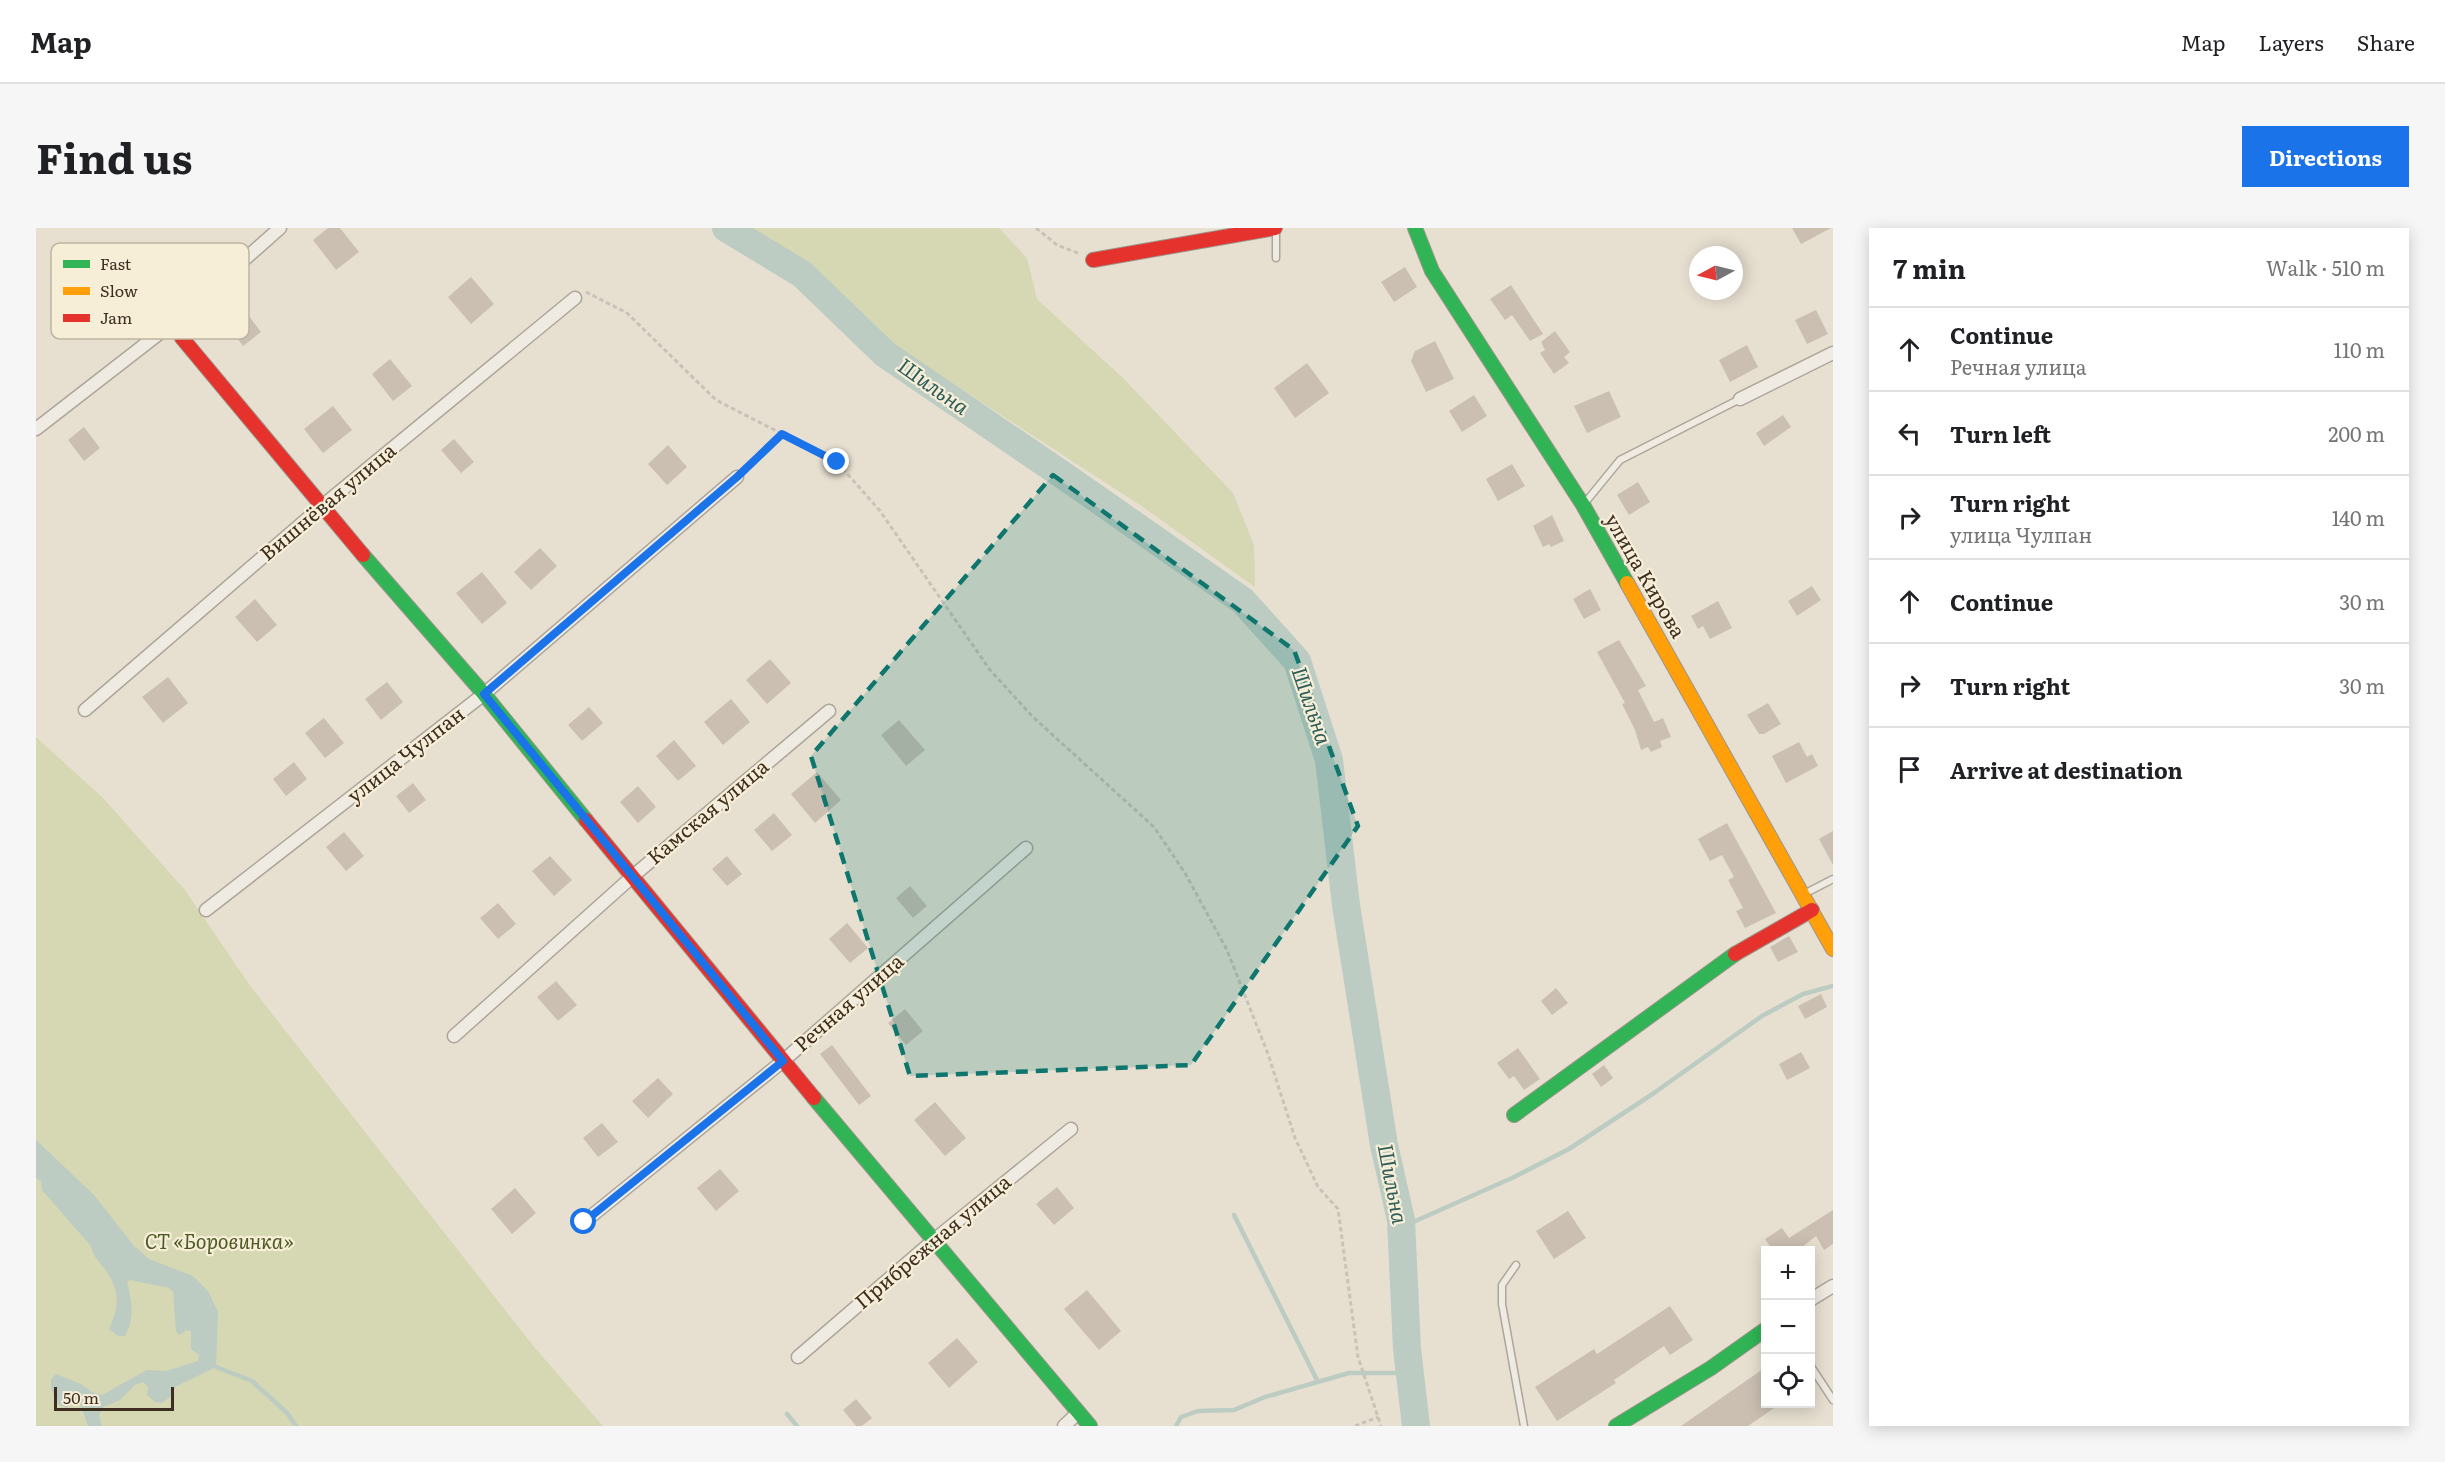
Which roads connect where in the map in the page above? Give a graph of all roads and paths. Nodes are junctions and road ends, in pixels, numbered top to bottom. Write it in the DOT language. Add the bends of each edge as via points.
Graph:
graph roads {
  1 [pos="280,228"];
  2 [pos="1036,228"];
  3 [pos="1275,228"];
  4 [pos="1415,228"];
  5 [pos="249,255"];
  6 [pos="1276,258"];
  7 [pos="1093,260"];
  8 [pos="575,298"];
  9 [pos="152,339"];
  10 [pos="183,339"];
  11 [pos="1833,353"];
  12 [pos="1740,399"];
  13 [pos="36,429"];
  14 [pos="782,434"];
  15 [pos="737,477"];
  16 [pos="1583,505"];
  17 [pos="321,507"];
  18 [pos="484,694"];
  19 [pos="85,710"];
  20 [pos="829,711"];
  21 [pos="1026,848"];
  22 [pos="633,876"];
  23 [pos="1833,879"];
  24 [pos="1803,894"];
  25 [pos="206,910"];
  26 [pos="1812,910"];
  27 [pos="1833,949"];
  28 [pos="454,1036"];
  29 [pos="783,1061"];
  30 [pos="1514,1115"];
  31 [pos="1071,1129"];
  32 [pos="584,1222"];
  33 [pos="934,1240"];
  34 [pos="1516,1265"];
  35 [pos="1833,1286"];
  36 [pos="1815,1297"];
  37 [pos="1761,1333"];
  38 [pos="798,1358"];
  39 [pos="1815,1373"];
  40 [pos="1833,1400"];
  41 [pos="1079,1412"];
  42 [pos="1378,1417"];
  43 [pos="1064,1426"];
  44 [pos="1090,1426"];
  45 [pos="1355,1426"];
  46 [pos="1381,1426"];
  47 [pos="1524,1426"];
  48 [pos="1616,1426"];
  1 -- 5 [label="street"];
  2 -- 7 [label="path" via="1057,245"];
  3 -- 6 [label="lane"];
  3 -- 7 [label="street"];
  4 -- 16 [label="street, улица Кирова" via="1432,271"];
  8 -- 14 [label="path" via="583,290 627,313 716,399"];
  8 -- 17 [label="street, Вишнёвая улица"];
  9 -- 13 [label="street"];
  10 -- 17 [label="street"];
  11 -- 12 [label="street"];
  12 -- 16 [label="lane" via="1620,459"];
  14 -- 15 [label="path"];
  14 -- 42 [label="path" via="837,462 880,511 990,670 1033,717 1154,827 1185,873 1227,950 1268,1054 1295,1138 1318,1187 1338,1209 1358,1357"];
  15 -- 18 [label="street, улица Чулпан"];
  16 -- 24 [label="street, улица Кирова"];
  17 -- 18 [label="street"];
  17 -- 19 [label="street, Вишнёвая улица"];
  18 -- 22 [label="street"];
  18 -- 25 [label="street, улица Чулпан"];
  20 -- 22 [label="street, Камская улица"];
  21 -- 29 [label="street, Речная улица"];
  22 -- 28 [label="street, Камская улица"];
  22 -- 29 [label="street"];
  23 -- 24 [label="lane"];
  24 -- 26 [label="street, улица Кирова"];
  26 -- 27 [label="street, улица Кирова"];
  26 -- 30 [label="street" via="1739,951"];
  29 -- 32 [label="street, Речная улица"];
  29 -- 33 [label="street"];
  31 -- 33 [label="street, Прибрежная улица"];
  33 -- 38 [label="street, Прибрежная улица"];
  33 -- 41 [label="street"];
  34 -- 47 [label="lane" via="1502,1285 1502,1304"];
  35 -- 36 [label="street"];
  37 -- 48 [label="street"];
  39 -- 40 [label="lane"];
  41 -- 43 [label="street"];
  41 -- 44 [label="street"];
  42 -- 45 [label="path"];
  42 -- 46 [label="path"];
}
